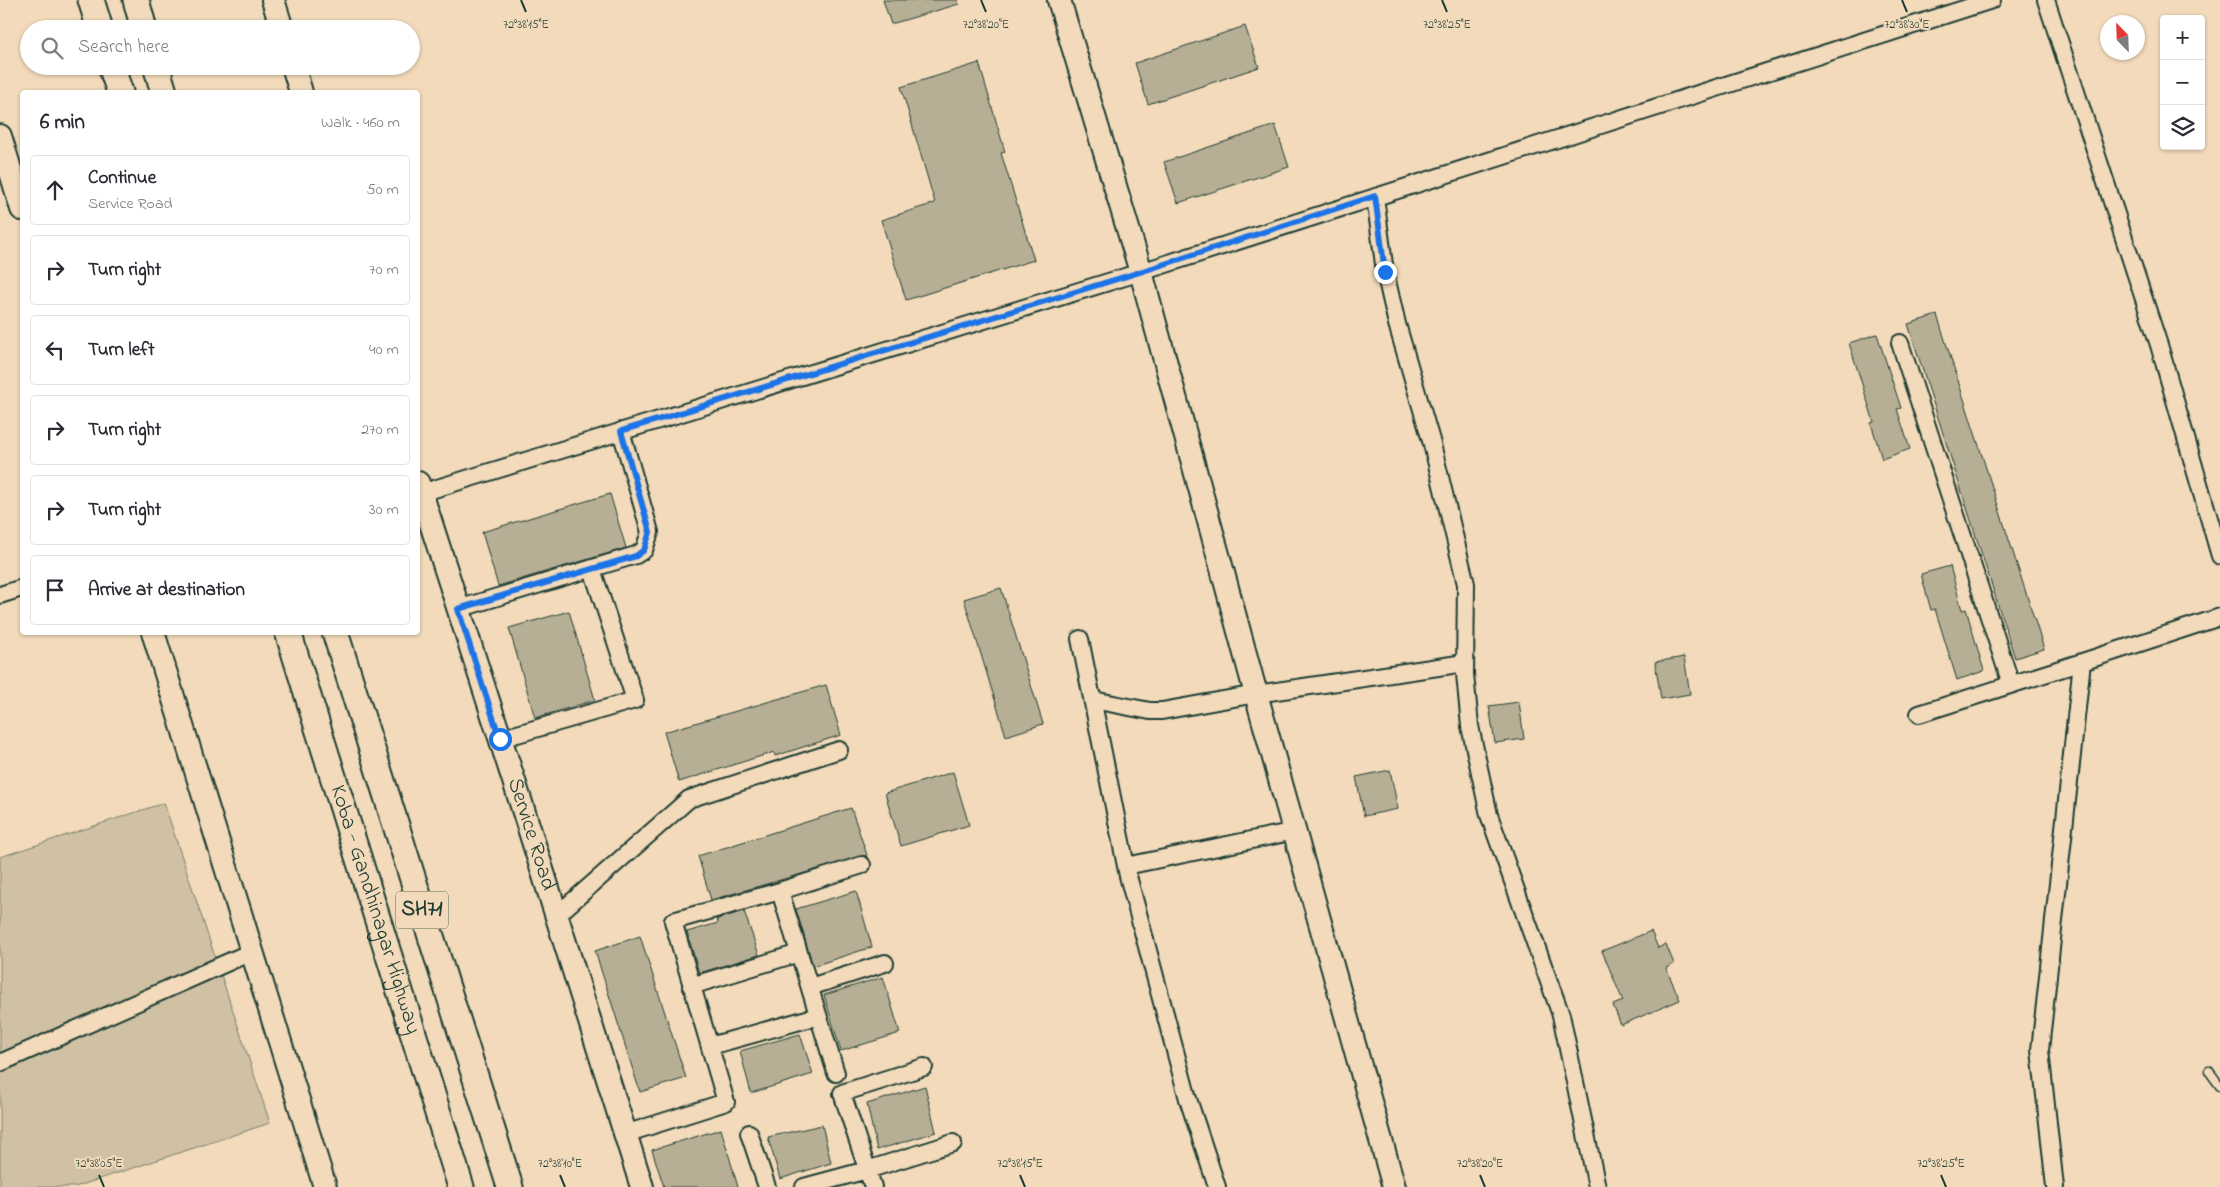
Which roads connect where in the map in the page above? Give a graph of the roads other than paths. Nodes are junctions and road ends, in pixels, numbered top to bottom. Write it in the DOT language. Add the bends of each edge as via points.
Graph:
graph roads {
  1 [pos="91,0"];
  2 [pos="136,0"];
  3 [pos="274,0"];
  4 [pos="1059,0"];
  5 [pos="1992,0"];
  6 [pos="2046,0"];
  7 [pos="97,20"];
  8 [pos="142,20"];
  9 [pos="280,20"];
  10 [pos="114,75"];
  11 [pos="159,75"];
  12 [pos="296,75"];
  13 [pos="119,90"];
  14 [pos="163,90"];
  15 [pos="300,90"];
  16 [pos="0,136"];
  17 [pos="1375,196"];
  18 [pos="20,202"];
  19 [pos="1140,272"];
  20 [pos="1900,342"];
  21 [pos="621,431"];
  22 [pos="420,488"];
  23 [pos="420,491"];
  24 [pos="2220,556"];
  25 [pos="592,569"];
  26 [pos="20,589"];
  27 [pos="0,595"];
  28 [pos="458,609"];
  29 [pos="2220,617"];
  30 [pos="154,635"];
  31 [pos="289,635"];
  32 [pos="336,635"];
  33 [pos="1080,638"];
  34 [pos="2082,662"];
  35 [pos="1465,663"];
  36 [pos="2011,684"];
  37 [pos="1256,694"];
  38 [pos="1093,700"];
  39 [pos="1919,714"];
  40 [pos="500,739"];
  41 [pos="839,750"];
  42 [pos="1295,831"];
  43 [pos="862,865"];
  44 [pos="1126,866"];
  45 [pos="780,891"];
  46 [pos="557,915"];
  47 [pos="251,952"];
  48 [pos="799,953"];
  49 [pos="885,963"];
  50 [pos="691,986"];
  51 [pos="810,987"];
  52 [pos="818,1016"];
  53 [pos="710,1046"];
  54 [pos="0,1063"];
  55 [pos="924,1067"];
  56 [pos="2209,1071"];
  57 [pos="836,1073"];
  58 [pos="2220,1086"];
  59 [pos="749,1133"];
  60 [pos="625,1134"];
  61 [pos="953,1143"];
  62 [pos="867,1170"];
  63 [pos="325,1187"];
  64 [pos="461,1187"];
  65 [pos="510,1187"];
  66 [pos="642,1187"];
  67 [pos="767,1187"];
  68 [pos="804,1187"];
  69 [pos="873,1187"];
  70 [pos="1218,1187"];
  71 [pos="1394,1187"];
  72 [pos="1597,1187"];
  73 [pos="2055,1187"];
  1 -- 7 [label="main road"];
  2 -- 8 [label="main road"];
  3 -- 9 [label="street"];
  4 -- 19 [label="street"];
  5 -- 17 [label="street"];
  6 -- 24 [label="street" via="2160,345"];
  10 -- 13 [label="main road"];
  11 -- 14 [label="main road"];
  12 -- 15 [label="street"];
  16 -- 18 [label="street"];
  17 -- 19 [label="street"];
  17 -- 35 [label="street" via="1385,272 1397,324 1432,444 1466,584"];
  19 -- 21 [label="street"];
  19 -- 37 [label="street"];
  20 -- 36 [label="street"];
  21 -- 22 [label="street"];
  21 -- 25 [label="street" via="650,532 649,540 636,556"];
  23 -- 28 [label="street, Service Road"];
  25 -- 28 [label="street"];
  25 -- 40 [label="street" via="635,700"];
  26 -- 27 [label="street"];
  28 -- 40 [label="street, Service Road"];
  29 -- 34 [label="street"];
  30 -- 47 [label="street"];
  31 -- 64 [label="main road, Koba - Gandhinagar Highway / SH71"];
  32 -- 65 [label="main road, SH71"];
  33 -- 38 [label="street"];
  34 -- 36 [label="street"];
  34 -- 73 [label="street" via="2040,1050"];
  35 -- 37 [label="street"];
  35 -- 72 [label="street" via="1470,726 1489,815 1561,1014"];
  36 -- 39 [label="street"];
  37 -- 38 [label="street" via="1162,711"];
  37 -- 42 [label="street"];
  38 -- 44 [label="street"];
  40 -- 46 [label="street, Service Road"];
  41 -- 46 [label="street" via="689,799"];
  42 -- 44 [label="street"];
  42 -- 71 [label="street"];
  43 -- 45 [label="street"];
  44 -- 70 [label="street" via="1188,1098"];
  45 -- 48 [label="street"];
  45 -- 50 [label="street" via="673,921"];
  46 -- 60 [label="street, Service Road"];
  47 -- 54 [label="street"];
  47 -- 63 [label="street"];
  48 -- 50 [label="street"];
  48 -- 51 [label="street"];
  49 -- 51 [label="street"];
  50 -- 53 [label="street"];
  51 -- 52 [label="street"];
  52 -- 53 [label="street"];
  52 -- 57 [label="street"];
  53 -- 60 [label="street" via="726,1102"];
  55 -- 62 [label="street" via="842,1093"];
  56 -- 58 [label="lane"];
  59 -- 67 [label="street"];
  60 -- 66 [label="street, Service Road"];
  61 -- 62 [label="street"];
  62 -- 68 [label="street"];
  62 -- 69 [label="street"];
}
